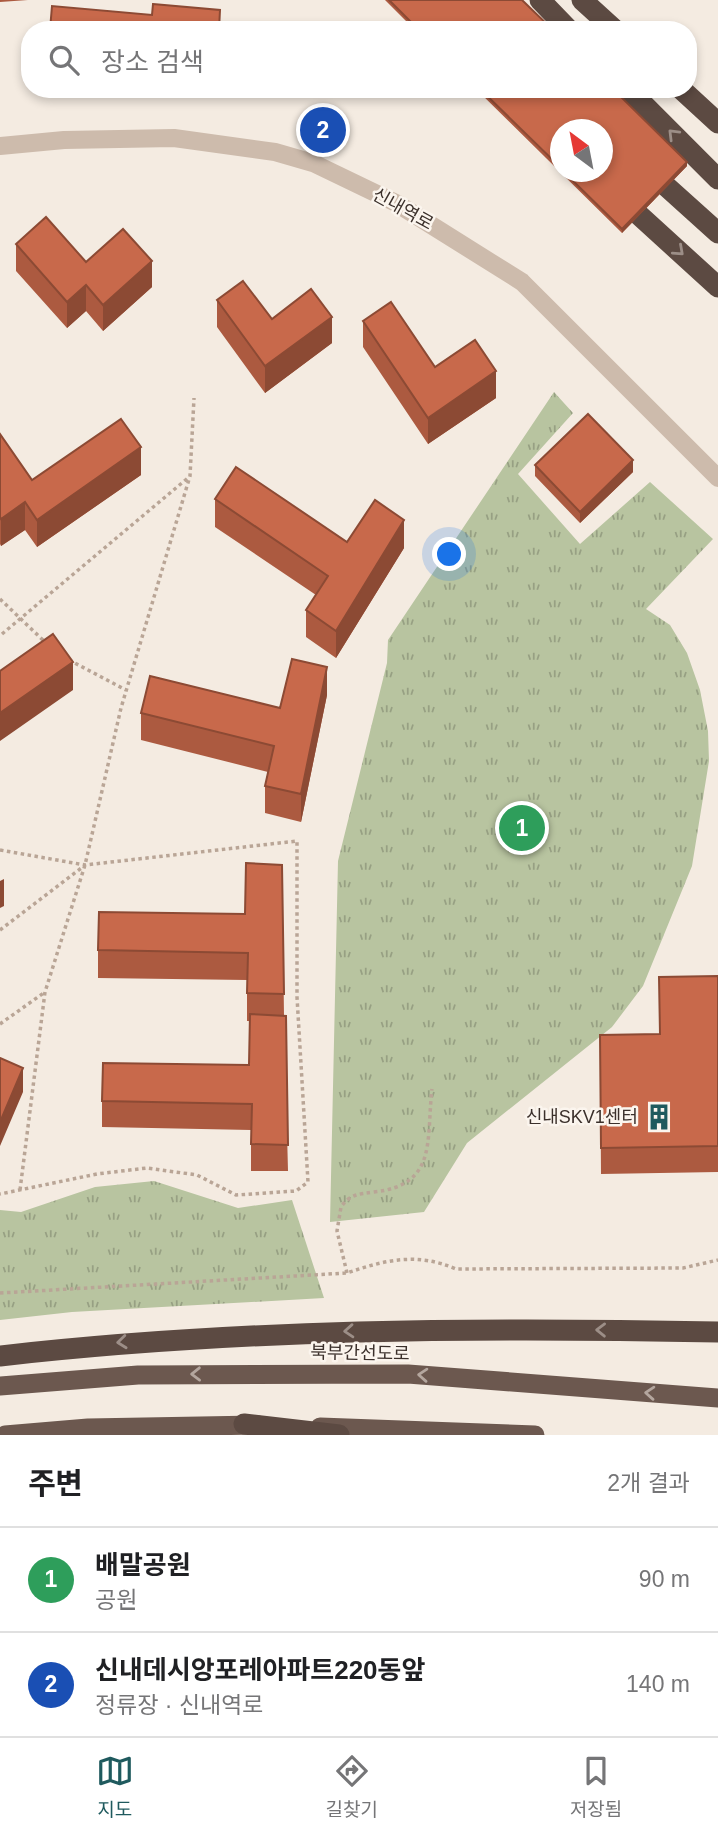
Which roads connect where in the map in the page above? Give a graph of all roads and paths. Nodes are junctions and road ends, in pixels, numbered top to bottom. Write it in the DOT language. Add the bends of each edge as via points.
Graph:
graph roads {
  1 [pos="540,0"];
  2 [pos="582,0"];
  3 [pos="560,21"];
  4 [pos="605,21"];
  5 [pos="637,98"];
  6 [pos="691,98"];
  7 [pos="718,123"];
  8 [pos="0,146"];
  9 [pos="718,180"];
  10 [pos="667,187"];
  11 [pos="639,215"];
  12 [pos="718,233"];
  13 [pos="718,287"];
  14 [pos="194,398"];
  15 [pos="190,476"];
  16 [pos="718,478"];
  17 [pos="0,599"];
  18 [pos="19,619"];
  19 [pos="2,634"];
  20 [pos="48,645"];
  21 [pos="60,653"];
  22 [pos="126,690"];
  23 [pos="0,850"];
  24 [pos="85,865"];
  25 [pos="0,930"];
  26 [pos="45,992"];
  27 [pos="0,1024"];
  28 [pos="432,1089"];
  29 [pos="20,1190"];
  30 [pos="0,1194"];
  31 [pos="718,1261"];
  32 [pos="346,1273"];
  33 [pos="0,1293"];
  34 [pos="718,1332"];
  35 [pos="0,1356"];
  36 [pos="0,1385"];
  37 [pos="718,1398"];
  38 [pos="244,1424"];
  39 [pos="5,1435"];
  40 [pos="339,1435"];
  41 [pos="535,1435"];
  1 -- 3 [label="highway"];
  2 -- 4 [label="highway"];
  9 -- 5 [label="highway, one-way"];
  6 -- 7 [label="highway"];
  8 -- 16 [label="street, 신내역로" via="174,138 275,152 313,163 396,203 522,282"];
  10 -- 12 [label="highway"];
  11 -- 13 [label="highway, one-way"];
  14 -- 15 [label="path"];
  15 -- 18 [label="path"];
  15 -- 22 [label="path"];
  17 -- 18 [label="path"];
  18 -- 19 [label="path"];
  18 -- 20 [label="path"];
  21 -- 22 [label="path"];
  22 -- 24 [label="path"];
  23 -- 24 [label="path"];
  24 -- 25 [label="path"];
  24 -- 26 [label="path"];
  24 -- 29 [label="path" via="297,841 297,998 308,1182 296,1191 236,1195 197,1175 147,1168"];
  26 -- 27 [label="path"];
  26 -- 29 [label="path"];
  28 -- 32 [label="path" via="424,1159 411,1181 394,1190 356,1194 341,1207 337,1231"];
  29 -- 30 [label="path"];
  31 -- 32 [label="path" via="682,1268 456,1269 421,1258"];
  32 -- 33 [label="path"];
  34 -- 35 [label="highway, one-way" via="376,1329 134,1341"];
  37 -- 36 [label="highway, 북부간선도로, one-way" via="408,1374 138,1375"];
  38 -- 39 [label="highway"];
  38 -- 40 [label="highway"];
  38 -- 41 [label="highway"];
}
